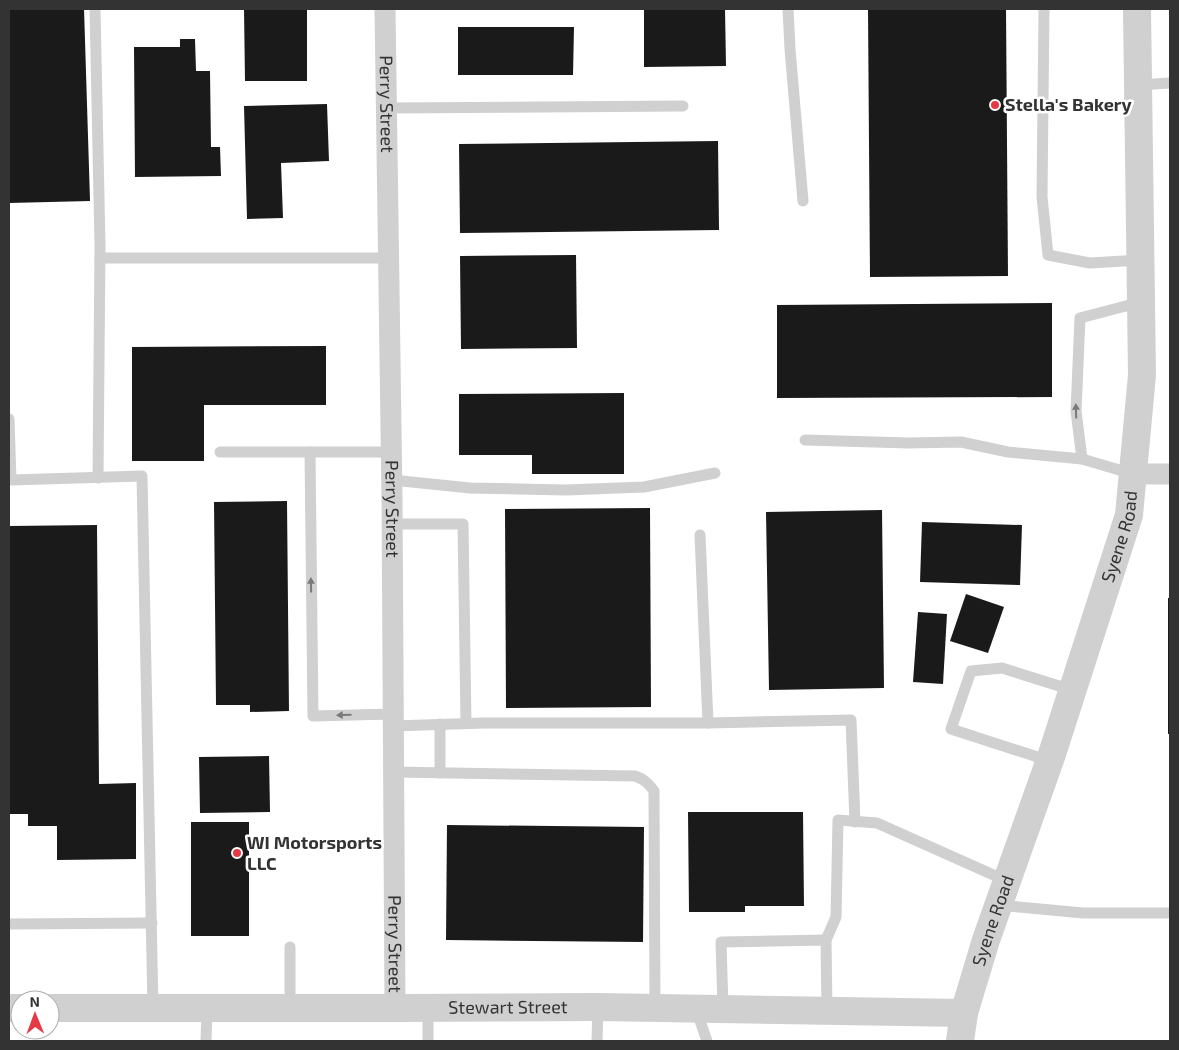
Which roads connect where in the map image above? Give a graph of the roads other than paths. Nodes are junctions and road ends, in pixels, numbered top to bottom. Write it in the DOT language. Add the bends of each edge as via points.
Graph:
graph roads {
  1 [pos="96,9"];
  2 [pos="385,9"];
  3 [pos="788,9"];
  4 [pos="1044,9"];
  5 [pos="1137,9"];
  6 [pos="1170,83"];
  7 [pos="1138,85"];
  8 [pos="683,106"];
  9 [pos="387,108"];
  10 [pos="803,201"];
  11 [pos="100,258"];
  12 [pos="389,258"];
  13 [pos="1140,260"];
  14 [pos="1141,302"];
  15 [pos="9,419"];
  16 [pos="805,440"];
  17 [pos="220,452"];
  18 [pos="310,452"];
  19 [pos="391,452"];
  20 [pos="1082,459"];
  21 [pos="715,473"];
  22 [pos="1133,474"];
  23 [pos="1170,474"];
  24 [pos="98,478"];
  25 [pos="392,480"];
  26 [pos="392,524"];
  27 [pos="700,535"];
  28 [pos="1072,690"];
  29 [pos="393,720"];
  30 [pos="466,723"];
  31 [pos="708,723"];
  32 [pos="440,724"];
  33 [pos="1050,761"];
  34 [pos="394,772"];
  35 [pos="440,773"];
  36 [pos="855,822"];
  37 [pos="1003,893"];
  38 [pos="1170,913"];
  39 [pos="152,923"];
  40 [pos="9,924"];
  41 [pos="826,940"];
  42 [pos="290,947"];
  43 [pos="598,1007"];
  44 [pos="60,1008"];
  45 [pos="153,1008"];
  46 [pos="207,1008"];
  47 [pos="290,1008"];
  48 [pos="395,1008"];
  49 [pos="428,1008"];
  50 [pos="655,1008"];
  51 [pos="710,1009"];
  52 [pos="827,1011"];
  53 [pos="964,1013"];
  54 [pos="206,1041"];
  55 [pos="428,1041"];
  56 [pos="597,1041"];
  57 [pos="708,1041"];
  58 [pos="960,1041"];
  1 -- 11 [label="lane"];
  2 -- 9 [label="street, Perry Street"];
  3 -- 10 [label="lane"];
  4 -- 13 [label="lane" via="1042,197 1048,254 1090,263"];
  5 -- 7 [label="street, Syene Road"];
  6 -- 7 [label="lane"];
  7 -- 13 [label="street, Syene Road"];
  8 -- 9 [label="lane"];
  9 -- 12 [label="street, Perry Street"];
  11 -- 12 [label="lane"];
  11 -- 24 [label="lane"];
  12 -- 19 [label="street, Perry Street"];
  13 -- 14 [label="street, Syene Road"];
  20 -- 14 [label="lane, one-way" via="1076,411 1080,318"];
  14 -- 22 [label="street, Syene Road" via="1142,375"];
  15 -- 24 [label="lane" via="11,480"];
  16 -- 20 [label="lane" via="961,442 1008,452"];
  17 -- 18 [label="lane"];
  18 -- 19 [label="lane"];
  29 -- 18 [label="lane, one-way" via="313,716"];
  19 -- 25 [label="street, Perry Street"];
  20 -- 22 [label="lane"];
  21 -- 25 [label="lane" via="644,487 566,490 470,488"];
  22 -- 23 [label="street"];
  22 -- 28 [label="street, Syene Road" via="1129,515"];
  24 -- 39 [label="lane" via="142,476"];
  25 -- 26 [label="street, Perry Street"];
  26 -- 29 [label="street, Perry Street"];
  26 -- 30 [label="lane" via="463,524"];
  27 -- 31 [label="lane"];
  28 -- 33 [label="street, Syene Road"];
  28 -- 33 [label="lane" via="1002,668 971,671 951,730"];
  29 -- 32 [label="lane"];
  29 -- 34 [label="street, Perry Street"];
  30 -- 31 [label="lane"];
  30 -- 32 [label="lane"];
  31 -- 36 [label="lane" via="851,720"];
  32 -- 35 [label="lane"];
  33 -- 37 [label="street, Syene Road"];
  34 -- 35 [label="lane"];
  34 -- 48 [label="street, Perry Street"];
  35 -- 50 [label="lane" via="635,776 649,784 654,791 655,812"];
  36 -- 37 [label="lane" via="876,823"];
  36 -- 41 [label="lane" via="838,820 836,917"];
  37 -- 38 [label="lane" via="1083,913"];
  37 -- 53 [label="street, Syene Road"];
  39 -- 40 [label="lane"];
  39 -- 45 [label="lane"];
  41 -- 51 [label="lane" via="721,942"];
  41 -- 52 [label="lane"];
  42 -- 47 [label="lane"];
  43 -- 49 [label="street, Stewart Street"];
  43 -- 50 [label="street, Stewart Street"];
  43 -- 56 [label="lane"];
  44 -- 45 [label="street, Stewart Street"];
  45 -- 46 [label="street, Stewart Street"];
  46 -- 47 [label="street, Stewart Street"];
  46 -- 54 [label="lane"];
  47 -- 48 [label="street, Stewart Street"];
  48 -- 49 [label="street, Stewart Street"];
  49 -- 55 [label="lane"];
  50 -- 51 [label="street, Stewart Street"];
  51 -- 52 [label="street, Stewart Street"];
  51 -- 57 [label="lane"];
  52 -- 53 [label="street, Stewart Street"];
  53 -- 58 [label="street, Syene Road"];
}
